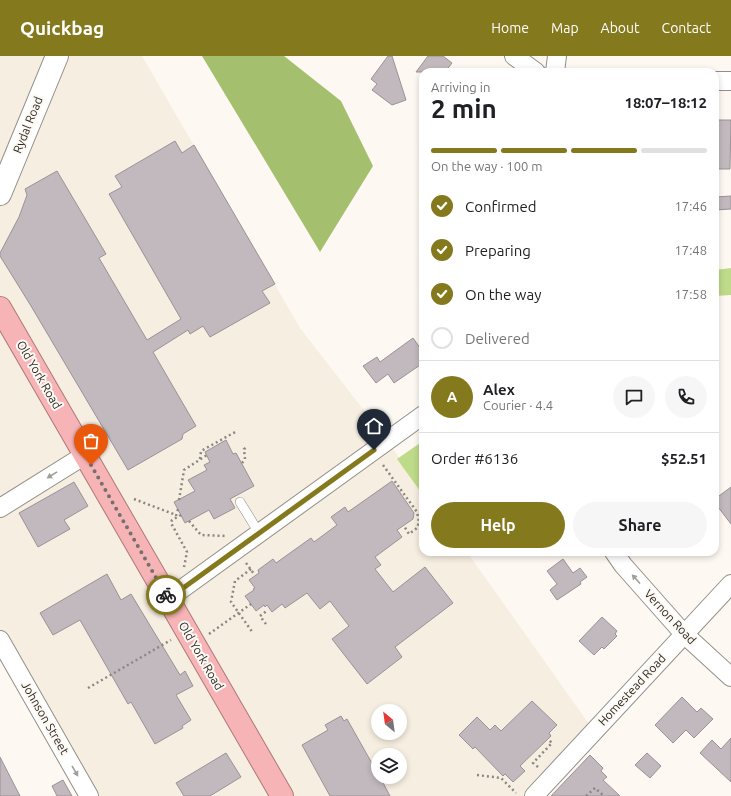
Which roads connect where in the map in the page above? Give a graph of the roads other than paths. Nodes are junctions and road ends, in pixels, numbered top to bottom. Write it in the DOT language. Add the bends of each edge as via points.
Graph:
graph roads {
  1 [pos="56,56"];
  2 [pos="514,56"];
  3 [pos="557,56"];
  4 [pos="530,68"];
  5 [pos="556,68"];
  6 [pos="719,81"];
  7 [pos="731,81"];
  8 [pos="0,191"];
  9 [pos="0,308"];
  10 [pos="419,418"];
  11 [pos="85,455"];
  12 [pos="240,502"];
  13 [pos="0,508"];
  14 [pos="259,533"];
  15 [pos="617,556"];
  16 [pos="731,584"];
  17 [pos="168,599"];
  18 [pos="684,634"];
  19 [pos="0,640"];
  20 [pos="731,677"];
  21 [pos="89,796"];
  22 [pos="282,796"];
  23 [pos="534,796"];
  1 -- 8 [label="street, Rydal Road"];
  2 -- 4 [label="street"];
  3 -- 5 [label="street"];
  6 -- 7 [label="street"];
  9 -- 11 [label="highway, Old York Road"];
  10 -- 14 [label="street"];
  11 -- 13 [label="street, one-way"];
  11 -- 17 [label="highway, Old York Road"];
  12 -- 14 [label="lane"];
  14 -- 17 [label="street"];
  18 -- 15 [label="street, Vernon Road, one-way"];
  16 -- 18 [label="street, Homestead Road"];
  17 -- 22 [label="highway, Old York Road"];
  18 -- 20 [label="street, Vernon Road"];
  18 -- 23 [label="street, Homestead Road"];
  19 -- 21 [label="street, Johnson Street, one-way"];
}
